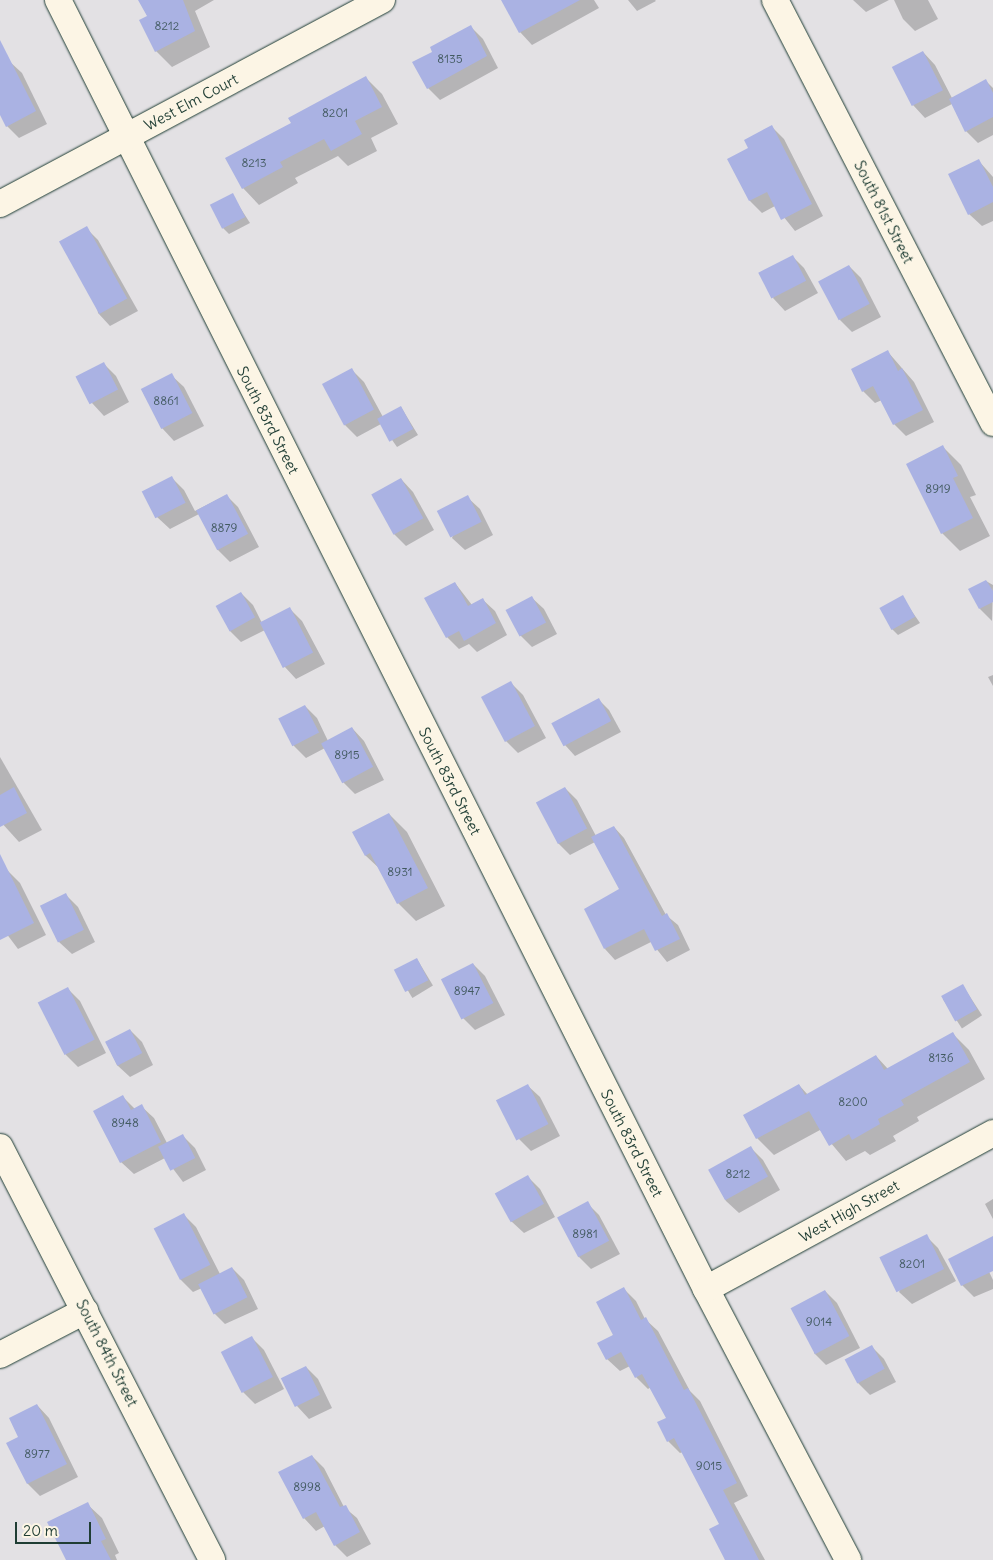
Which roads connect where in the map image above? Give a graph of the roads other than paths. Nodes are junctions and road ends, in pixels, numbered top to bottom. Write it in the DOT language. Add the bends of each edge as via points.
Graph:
graph roads {
  1 [pos="58,0"];
  2 [pos="382,0"];
  3 [pos="774,0"];
  4 [pos="126,136"];
  5 [pos="0,204"];
  6 [pos="993,423"];
  7 [pos="993,1133"];
  8 [pos="0,1147"];
  9 [pos="706,1290"];
  10 [pos="85,1311"];
  11 [pos="0,1355"];
  12 [pos="212,1560"];
  13 [pos="848,1560"];
  1 -- 4 [label="street, South 83rd Street"];
  2 -- 4 [label="street, West Elm Court"];
  3 -- 6 [label="street, South 81st Street"];
  4 -- 5 [label="street, West Elm Court"];
  4 -- 9 [label="street, South 83rd Street"];
  7 -- 9 [label="street, West High Street"];
  8 -- 10 [label="street, South 84th Street"];
  9 -- 13 [label="street, South 83rd Street"];
  10 -- 11 [label="street"];
  10 -- 12 [label="street, South 84th Street"];
}
